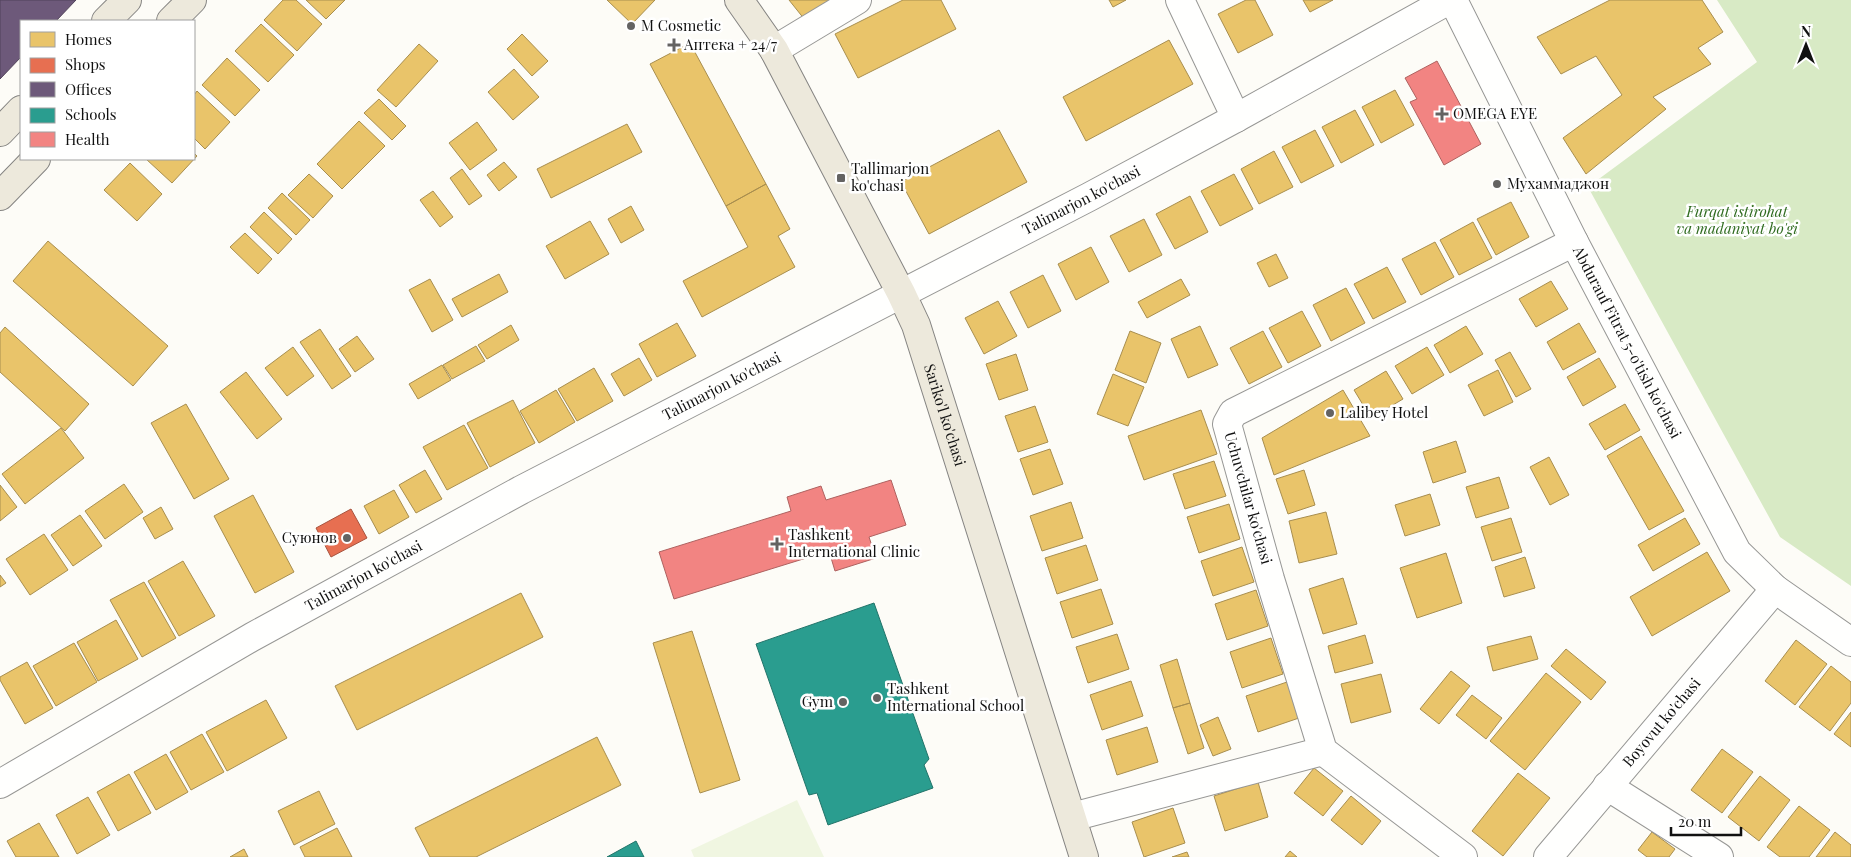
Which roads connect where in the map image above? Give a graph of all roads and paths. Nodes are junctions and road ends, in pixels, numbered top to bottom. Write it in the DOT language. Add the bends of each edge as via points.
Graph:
graph roads {
  1 [pos="127,0"];
  2 [pos="192,0"];
  3 [pos="739,0"];
  4 [pos="857,0"];
  5 [pos="1180,0"];
  6 [pos="1449,0"];
  7 [pos="1453,0"];
  8 [pos="107,20"];
  9 [pos="172,20"];
  10 [pos="774,50"];
  11 [pos="20,111"];
  12 [pos="1236,118"];
  13 [pos="0,132"];
  14 [pos="35,160"];
  15 [pos="0,196"];
  16 [pos="1574,242"];
  17 [pos="901,294"];
  18 [pos="1775,589"];
  19 [pos="1851,642"];
  20 [pos="1323,751"];
  21 [pos="0,784"];
  22 [pos="1608,786"];
  23 [pos="1072,817"];
  24 [pos="1084,857"];
  25 [pos="1463,857"];
  26 [pos="1548,857"];
  27 [pos="1719,857"];
  1 -- 8 [label="main road"];
  2 -- 9 [label="main road"];
  3 -- 10 [label="main road, Sariko'l ko'chasi"];
  4 -- 10 [label="street"];
  5 -- 12 [label="street"];
  6 -- 12 [label="street, Talimarjon ko'chasi"];
  7 -- 16 [label="street, Abdurauf Fitrat 5-o'tish ko'chasi"];
  10 -- 17 [label="main road, Sariko'l ko'chasi"];
  11 -- 13 [label="main road"];
  12 -- 17 [label="street, Talimarjon ko'chasi"];
  14 -- 15 [label="main road"];
  16 -- 18 [label="street, Abdurauf Fitrat 5-o'tish ko'chasi" via="1736,552"];
  16 -- 20 [label="street, Uchuvchilar ko'chasi" via="1233,413 1227,424"];
  17 -- 21 [label="street, Talimarjon ko'chasi" via="512,495 252,637"];
  17 -- 23 [label="main road, Sariko'l ko'chasi" via="916,326"];
  18 -- 19 [label="street, Abdurauf Fitrat 5-o'tish ko'chasi"];
  18 -- 22 [label="street, Boyovut ko'chasi"];
  20 -- 23 [label="street"];
  20 -- 25 [label="street"];
  22 -- 26 [label="street, Boyovut ko'chasi"];
  22 -- 27 [label="street"];
  23 -- 24 [label="main road, Sariko'l ko'chasi"];
}
